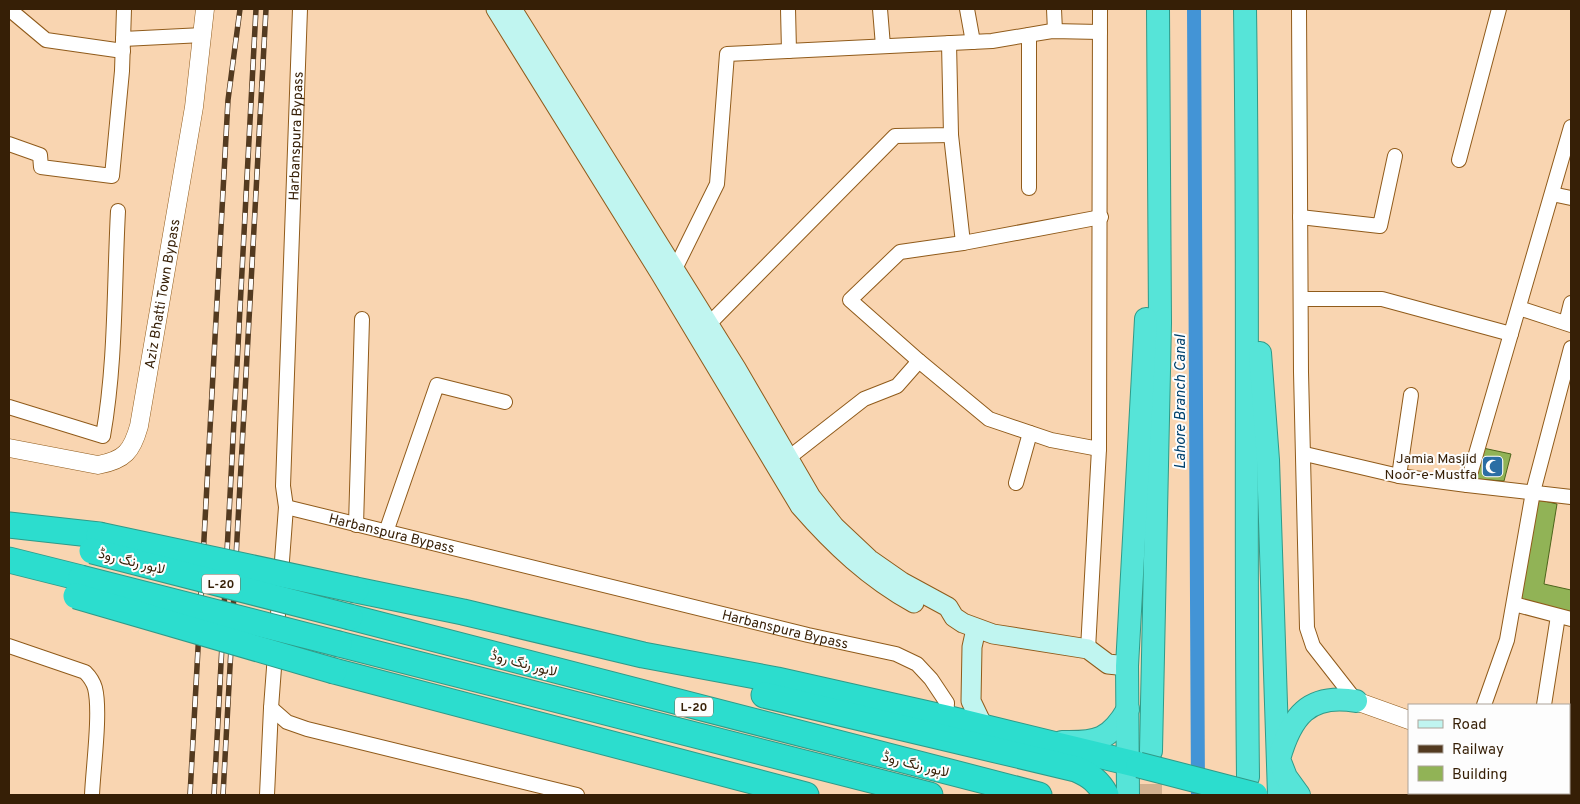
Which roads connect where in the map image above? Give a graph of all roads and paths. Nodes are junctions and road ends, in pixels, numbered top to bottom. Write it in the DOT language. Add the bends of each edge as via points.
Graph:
graph roads {
  1 [pos="124,9"];
  2 [pos="205,9"];
  3 [pos="300,9"];
  4 [pos="496,9"];
  5 [pos="512,9"];
  6 [pos="788,9"];
  7 [pos="880,9"];
  8 [pos="966,9"];
  9 [pos="1054,9"];
  10 [pos="1100,9"];
  11 [pos="1158,9"];
  12 [pos="1245,9"];
  13 [pos="1299,9"];
  14 [pos="1499,9"];
  15 [pos="9,10"];
  16 [pos="1055,31"];
  17 [pos="1100,32"];
  18 [pos="203,35"];
  19 [pos="1029,35"];
  20 [pos="972,42"];
  21 [pos="949,43"];
  22 [pos="123,45"];
  23 [pos="883,46"];
  24 [pos="789,50"];
  25 [pos="1571,129"];
  26 [pos="1158,131"];
  27 [pos="951,135"];
  28 [pos="9,144"];
  29 [pos="1395,156"];
  30 [pos="1459,160"];
  31 [pos="1029,188"];
  32 [pos="1552,194"];
  33 [pos="1571,198"];
  34 [pos="1248,203"];
  35 [pos="118,211"];
  36 [pos="1101,216"];
  37 [pos="1300,217"];
  38 [pos="963,243"];
  39 [pos="674,270"];
  40 [pos="669,288"];
  41 [pos="1301,299"];
  42 [pos="1571,303"];
  43 [pos="1519,308"];
  44 [pos="362,319"];
  45 [pos="1569,324"];
  46 [pos="703,330"];
  47 [pos="1511,334"];
  48 [pos="1571,348"];
  49 [pos="919,361"];
  50 [pos="1411,394"];
  51 [pos="504,402"];
  52 [pos="9,407"];
  53 [pos="1030,433"];
  54 [pos="9,448"];
  55 [pos="1099,449"];
  56 [pos="1305,454"];
  57 [pos="783,463"];
  58 [pos="1399,476"];
  59 [pos="1016,483"];
  60 [pos="1467,484"];
  61 [pos="1533,492"];
  62 [pos="1571,497"];
  63 [pos="286,507"];
  64 [pos="356,525"];
  65 [pos="9,527"];
  66 [pos="386,532"];
  67 [pos="95,543"];
  68 [pos="9,560"];
  69 [pos="9,566"];
  70 [pos="79,588"];
  71 [pos="1514,604"];
  72 [pos="1565,618"];
  73 [pos="976,629"];
  74 [pos="9,646"];
  75 [pos="1088,650"];
  76 [pos="643,655"];
  77 [pos="1128,666"];
  78 [pos="1356,701"];
  79 [pos="1484,704"];
  80 [pos="1544,704"];
  81 [pos="271,708"];
  82 [pos="1128,709"];
  83 [pos="946,718"];
  84 [pos="1408,720"];
  85 [pos="983,726"];
  86 [pos="1049,742"];
  87 [pos="1279,759"];
  88 [pos="1139,760"];
  89 [pos="1252,786"];
  90 [pos="92,795"];
  91 [pos="267,795"];
  92 [pos="577,795"];
  93 [pos="806,795"];
  94 [pos="930,795"];
  95 [pos="1039,795"];
  96 [pos="1106,795"];
  97 [pos="1128,795"];
  98 [pos="1279,795"];
  99 [pos="1299,795"];
  1 -- 22 [label="street"];
  2 -- 18 [label="street, Aziz Bhatti Town Bypass"];
  3 -- 63 [label="street, Harbanspura Bypass" via="283,486"];
  4 -- 40 [label="main road"];
  5 -- 39 [label="main road"];
  6 -- 24 [label="street"];
  7 -- 23 [label="street"];
  8 -- 20 [label="street"];
  9 -- 16 [label="street"];
  10 -- 17 [label="street"];
  11 -- 26 [label="highway"];
  12 -- 34 [label="highway"];
  13 -- 37 [label="street"];
  14 -- 30 [label="street"];
  15 -- 22 [label="street" via="46,40"];
  16 -- 17 [label="street"];
  16 -- 19 [label="street"];
  17 -- 36 [label="street"];
  18 -- 22 [label="street"];
  18 -- 54 [label="street, Aziz Bhatti Town Bypass" via="192,117 134,443 125,456 98,465"];
  19 -- 20 [label="street"];
  19 -- 31 [label="street"];
  20 -- 21 [label="street"];
  21 -- 23 [label="street"];
  21 -- 27 [label="street"];
  22 -- 28 [label="street" via="112,176 41,167 40,155"];
  23 -- 24 [label="street"];
  24 -- 39 [label="street" via="727,54 717,184"];
  25 -- 32 [label="street"];
  26 -- 77 [label="highway" via="1136,470"];
  26 -- 88 [label="highway" via="1160,323"];
  27 -- 38 [label="street"];
  27 -- 46 [label="street" via="895,136"];
  29 -- 37 [label="street" via="1380,226"];
  32 -- 33 [label="street"];
  32 -- 43 [label="street"];
  34 -- 87 [label="highway" via="1268,460"];
  34 -- 89 [label="highway" via="1245,518"];
  35 -- 52 [label="street" via="114,338 102,436"];
  36 -- 38 [label="street"];
  36 -- 55 [label="street"];
  37 -- 41 [label="street"];
  38 -- 49 [label="street" via="900,252 850,300"];
  39 -- 40 [label="street"];
  39 -- 46 [label="main road"];
  40 -- 46 [label="main road"];
  41 -- 47 [label="street" via="1382,299"];
  41 -- 56 [label="street"];
  42 -- 45 [label="street"];
  43 -- 45 [label="street"];
  43 -- 47 [label="street"];
  44 -- 64 [label="street"];
  46 -- 57 [label="main road"];
  47 -- 60 [label="street"];
  48 -- 61 [label="street"];
  49 -- 53 [label="street" via="989,419"];
  49 -- 57 [label="street" via="897,386 864,399"];
  50 -- 58 [label="street"];
  51 -- 66 [label="street" via="437,385"];
  53 -- 55 [label="street"];
  53 -- 59 [label="street"];
  55 -- 75 [label="street"];
  56 -- 58 [label="street"];
  56 -- 78 [label="street" via="1307,628 1313,646"];
  57 -- 73 [label="main road" via="800,506 861,569 892,591 942,618 954,617"];
  58 -- 60 [label="street"];
  60 -- 61 [label="street"];
  61 -- 62 [label="street"];
  61 -- 71 [label="street"];
  63 -- 64 [label="street, Harbanspura Bypass"];
  63 -- 81 [label="street"];
  64 -- 66 [label="street, Harbanspura Bypass"];
  65 -- 67 [label="highway, لاہور رنگ روڈ / L-20"];
  66 -- 83 [label="street, Harbanspura Bypass" via="808,636 896,654 917,664 931,679 947,703"];
  67 -- 76 [label="highway, bridge" via="356,590"];
  67 -- 95 [label="highway, لاہور رنگ روڈ / L-20, bridge" via="350,617"];
  68 -- 70 [label="highway, لاہور رنگ روڈ / L-20"];
  69 -- 70 [label="highway"];
  70 -- 93 [label="highway, bridge" via="334,671"];
  70 -- 94 [label="highway, لاہور رنگ روڈ / L-20, bridge" via="339,644"];
  71 -- 72 [label="street"];
  71 -- 79 [label="street" via="1508,640"];
  72 -- 80 [label="street"];
  73 -- 75 [label="main road"];
  73 -- 85 [label="main road" via="972,647 971,701"];
  74 -- 90 [label="street" via="85,672 92,680 96,710"];
  75 -- 77 [label="main road" via="1108,664"];
  76 -- 83 [label="highway" via="777,680"];
  76 -- 96 [label="highway" via="766,696 1076,769 1098,782"];
  77 -- 82 [label="highway"];
  78 -- 84 [label="street"];
  78 -- 87 [label="highway" via="1338,698 1321,701 1305,710 1292,723"];
  81 -- 91 [label="street"];
  81 -- 92 [label="street" via="288,722 307,729"];
  82 -- 86 [label="highway" via="1112,732 1100,739 1086,743"];
  82 -- 88 [label="highway"];
  83 -- 85 [label="highway"];
  85 -- 86 [label="highway"];
  86 -- 88 [label="highway"];
  87 -- 98 [label="highway"];
  87 -- 99 [label="highway" via="1286,777"];
  88 -- 89 [label="highway, bridge"];
  88 -- 97 [label="highway"];
}
